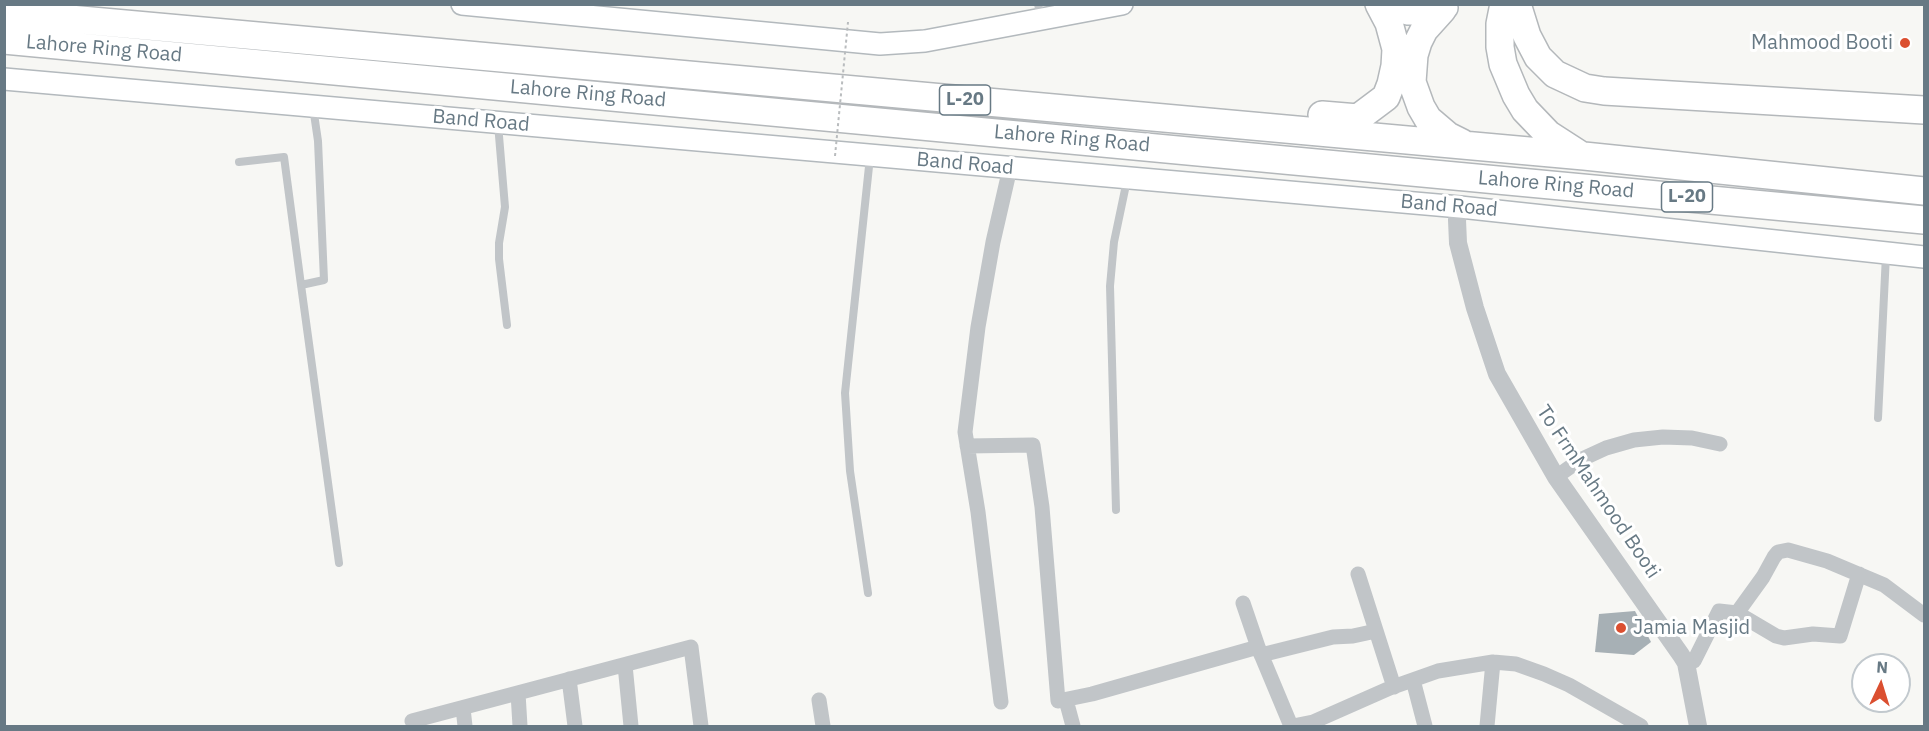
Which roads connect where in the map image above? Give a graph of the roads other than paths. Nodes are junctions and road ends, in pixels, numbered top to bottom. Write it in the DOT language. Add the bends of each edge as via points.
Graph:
graph roads {
  1 [pos="462,4"];
  2 [pos="1122,4"];
  3 [pos="1381,4"];
  4 [pos="1504,4"];
  5 [pos="1517,4"];
  6 [pos="1447,7"];
  7 [pos="1040,12"];
  8 [pos="4,13"];
  9 [pos="4,40"];
  10 [pos="4,78"];
  11 [pos="934,98"];
  12 [pos="312,105"];
  13 [pos="1924,110"];
  14 [pos="498,122"];
  15 [pos="1473,147"];
  16 [pos="870,156"];
  17 [pos="1584,156"];
  18 [pos="239,162"];
  19 [pos="1010,168"];
  20 [pos="1127,179"];
  21 [pos="1590,188"];
  22 [pos="1924,190"];
  23 [pos="1460,207"];
  24 [pos="1924,220"];
  25 [pos="1924,237"];
  26 [pos="1887,254"];
  27 [pos="1924,257"];
  28 [pos="301,285"];
  29 [pos="507,325"];
  30 [pos="1878,418"];
  31 [pos="1720,444"];
  32 [pos="967,446"];
  33 [pos="1556,477"];
  34 [pos="1116,510"];
  35 [pos="339,563"];
  36 [pos="1859,573"];
  37 [pos="1358,574"];
  38 [pos="868,593"];
  39 [pos="1243,603"];
  40 [pos="1737,613"];
  41 [pos="1924,615"];
  42 [pos="1376,630"];
  43 [pos="1259,651"];
  44 [pos="1492,662"];
  45 [pos="1686,663"];
  46 [pos="625,665"];
  47 [pos="569,679"];
  48 [pos="1413,680"];
  49 [pos="1394,687"];
  50 [pos="518,693"];
  51 [pos="819,700"];
  52 [pos="1066,700"];
  53 [pos="1000,702"];
  54 [pos="463,708"];
  55 [pos="412,721"];
  56 [pos="465,726"];
  57 [pos="520,726"];
  58 [pos="575,726"];
  59 [pos="631,726"];
  60 [pos="701,726"];
  61 [pos="823,726"];
  62 [pos="1073,726"];
  63 [pos="1292,726"];
  64 [pos="1425,726"];
  65 [pos="1487,726"];
  66 [pos="1641,726"];
  67 [pos="1698,726"];
  1 -- 7 [label="main road" via="880,44 925,41"];
  2 -- 7 [label="main road"];
  3 -- 6 [label="main road" via="1408,14 1425,14"];
  3 -- 11 [label="highway" via="1396,49 1395,66 1386,97 1358,118 1034,93"];
  4 -- 17 [label="highway" via="1500,48 1516,95 1548,134"];
  5 -- 13 [label="highway" via="1538,57 1555,74 1585,88"];
  6 -- 15 [label="highway" via="1424,30 1418,42 1412,68 1415,95 1437,129"];
  8 -- 11 [label="highway, Lahore Ring Road / L-20"];
  9 -- 21 [label="highway, Lahore Ring Road / L-20"];
  10 -- 12 [label="main road, Band Road"];
  11 -- 15 [label="highway, Lahore Ring Road / L-20"];
  12 -- 14 [label="main road, Band Road"];
  12 -- 28 [label="lane" via="318,141 324,280"];
  14 -- 16 [label="main road, Band Road"];
  14 -- 29 [label="lane" via="505,207 499,259"];
  15 -- 17 [label="highway, Lahore Ring Road / L-20"];
  16 -- 19 [label="main road, Band Road"];
  16 -- 38 [label="lane" via="845,393 850,471"];
  17 -- 22 [label="highway, Lahore Ring Road / L-20"];
  18 -- 28 [label="lane" via="284,157"];
  19 -- 20 [label="main road, Band Road"];
  19 -- 32 [label="street" via="978,327 967,403"];
  20 -- 23 [label="main road, Band Road"];
  20 -- 34 [label="lane" via="1110,286"];
  21 -- 24 [label="highway, Lahore Ring Road / L-20"];
  21 -- 25 [label="highway" via="1664,208"];
  23 -- 26 [label="main road, Band Road"];
  23 -- 33 [label="street, To FrmMahmood Booti" via="1458,243 1497,374"];
  26 -- 27 [label="main road, Band Road"];
  26 -- 30 [label="lane"];
  28 -- 35 [label="lane"];
  31 -- 33 [label="street" via="1672,437 1634,440 1580,460"];
  32 -- 52 [label="street" via="1033,445 1058,701"];
  32 -- 53 [label="street"];
  33 -- 45 [label="street, To FrmMahmood Booti"];
  36 -- 40 [label="street" via="1798,552 1778,552"];
  36 -- 40 [label="street" via="1840,636 1784,638"];
  36 -- 41 [label="street" via="1884,585"];
  37 -- 42 [label="street"];
  39 -- 43 [label="street"];
  40 -- 45 [label="street" via="1719,611 1694,661"];
  42 -- 43 [label="street"];
  42 -- 49 [label="street"];
  43 -- 52 [label="street"];
  43 -- 63 [label="street"];
  44 -- 48 [label="street" via="1438,671"];
  44 -- 65 [label="street"];
  44 -- 66 [label="street" via="1516,664 1544,674"];
  45 -- 67 [label="street, To FrmMahmood Booti"];
  46 -- 47 [label="street"];
  46 -- 59 [label="street"];
  46 -- 60 [label="street" via="691,647"];
  47 -- 50 [label="street"];
  47 -- 58 [label="street"];
  48 -- 49 [label="street"];
  48 -- 64 [label="street"];
  49 -- 63 [label="street" via="1313,722"];
  50 -- 54 [label="street"];
  50 -- 57 [label="street"];
  51 -- 61 [label="street"];
  52 -- 62 [label="street"];
  54 -- 55 [label="street"];
  54 -- 56 [label="street"];
}
